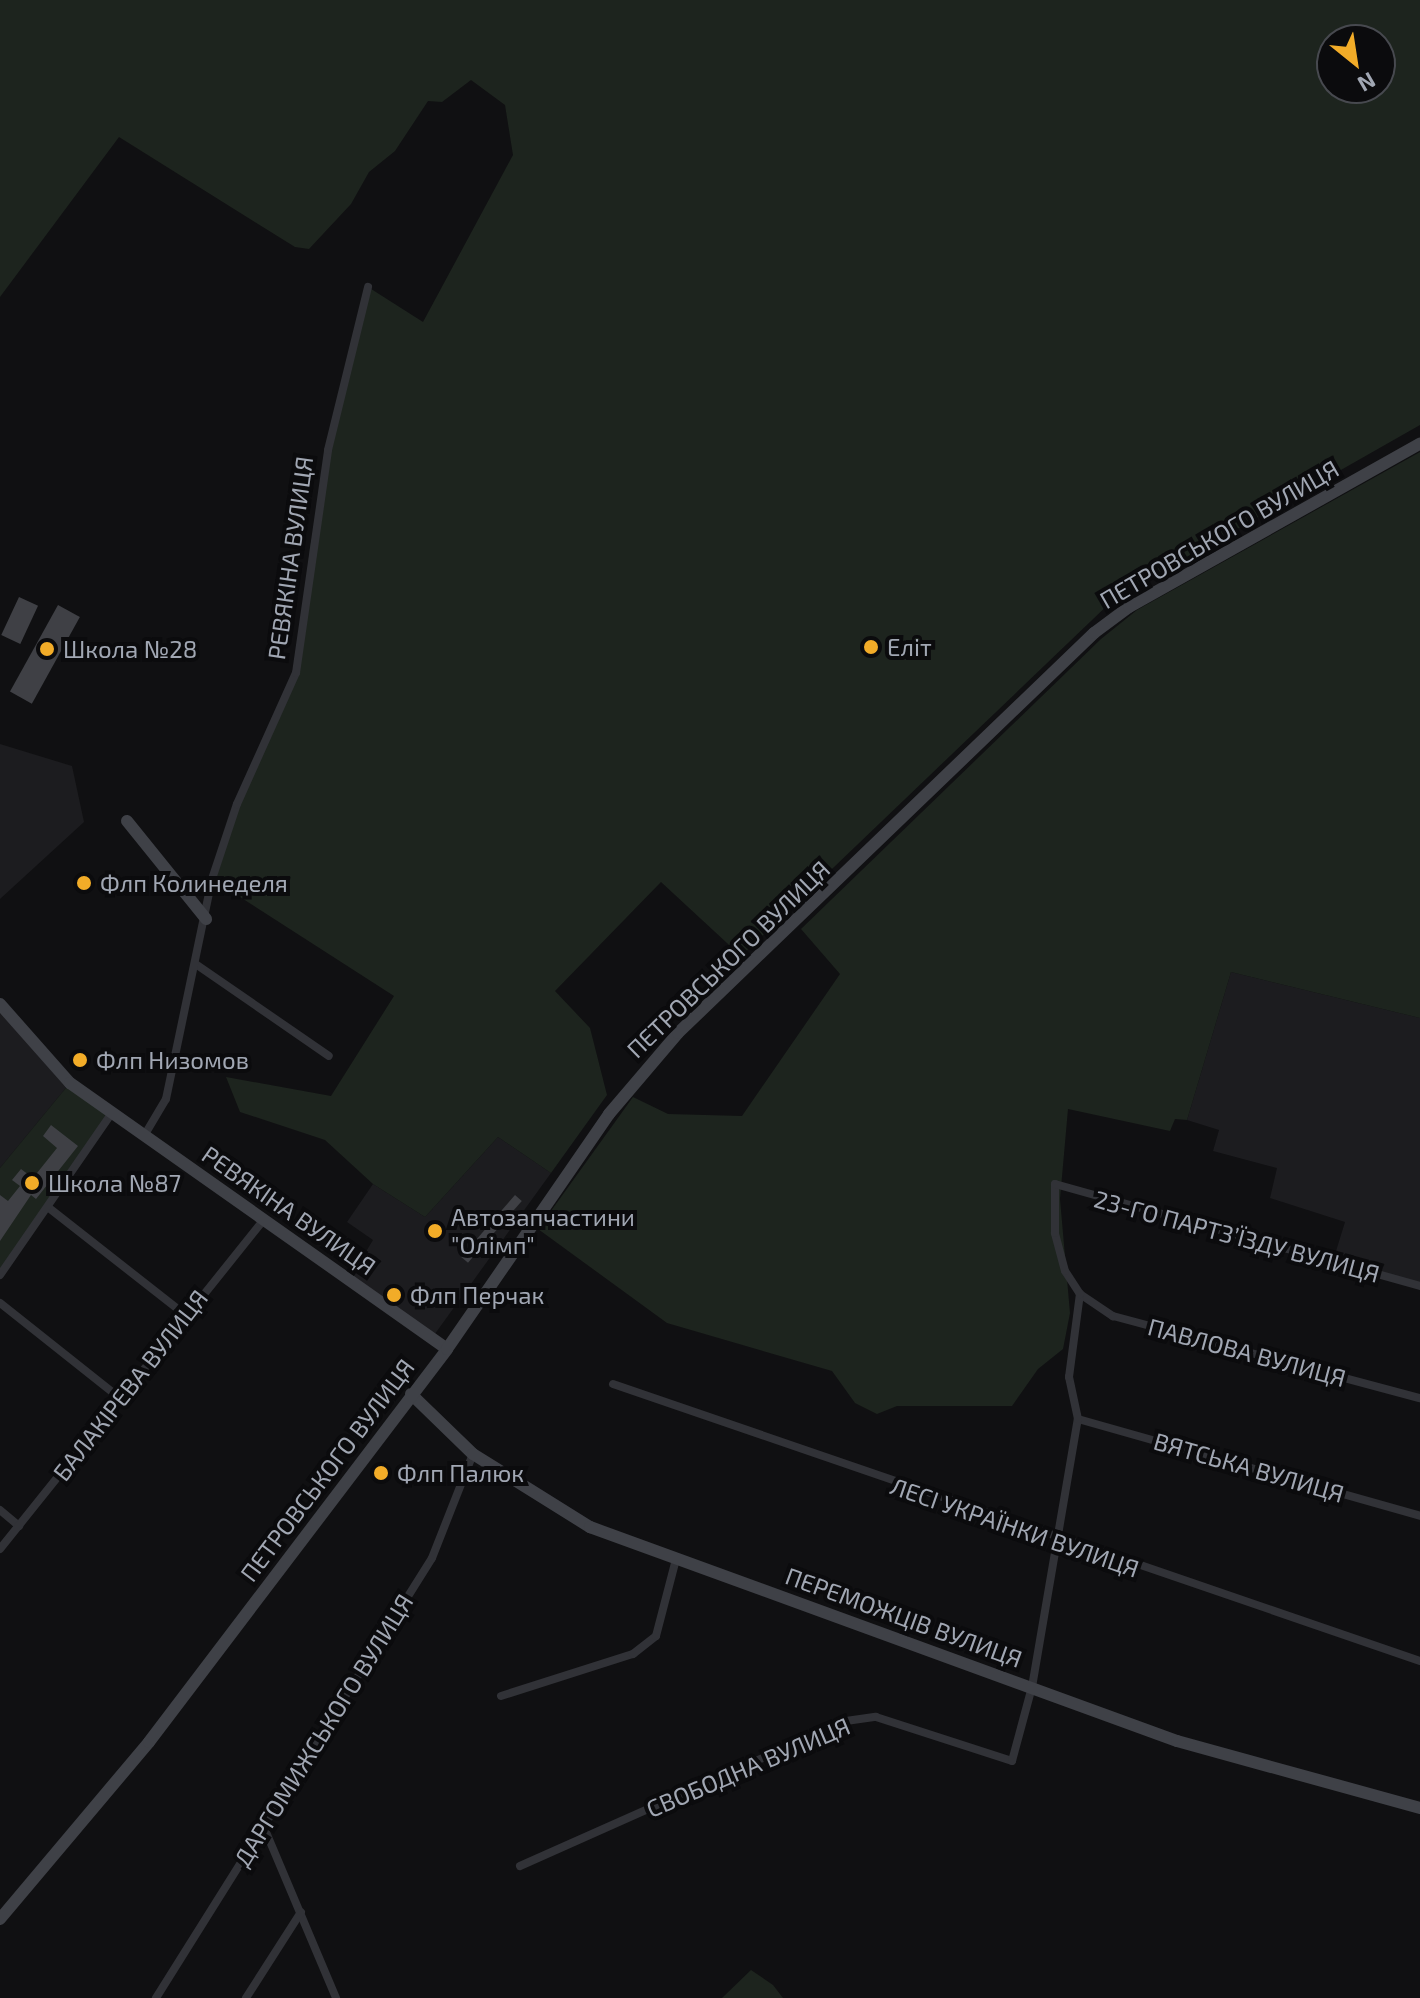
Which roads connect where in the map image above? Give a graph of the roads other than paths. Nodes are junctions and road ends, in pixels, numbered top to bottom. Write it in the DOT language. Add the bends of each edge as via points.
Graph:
graph roads {
  1 [pos="368,287"];
  2 [pos="1420,444"];
  3 [pos="127,821"];
  4 [pos="206,919"];
  5 [pos="197,965"];
  6 [pos="0,1004"];
  7 [pos="329,1056"];
  8 [pos="111,1114"];
  9 [pos="144,1136"];
  10 [pos="49,1208"];
  11 [pos="262,1222"];
  12 [pos="0,1275"];
  13 [pos="1420,1286"];
  14 [pos="1080,1294"];
  15 [pos="0,1303"];
  16 [pos="184,1314"];
  17 [pos="447,1349"];
  18 [pos="613,1384"];
  19 [pos="411,1394"];
  20 [pos="120,1398"];
  21 [pos="1420,1398"];
  22 [pos="1078,1419"];
  23 [pos="473,1454"];
  24 [pos="0,1510"];
  25 [pos="1420,1516"];
  26 [pos="19,1526"];
  27 [pos="1057,1541"];
  28 [pos="0,1549"];
  29 [pos="676,1559"];
  30 [pos="1420,1661"];
  31 [pos="1032,1687"];
  32 [pos="501,1696"];
  33 [pos="1420,1808"];
  34 [pos="263,1825"];
  35 [pos="520,1866"];
  36 [pos="301,1912"];
  37 [pos="0,1919"];
  38 [pos="156,1998"];
  39 [pos="246,1998"];
  40 [pos="336,1998"];
  1 -- 4 [label="street, РЕВЯКІНА ВУЛИЦЯ" via="328,450 296,673 237,804"];
  2 -- 17 [label="main road, ПЕТРОВСЬКОГО ВУЛИЦЯ" via="1129,607 1094,633 655,1058"];
  3 -- 4 [label="main road"];
  4 -- 5 [label="street, РЕВЯКІНА ВУЛИЦЯ"];
  5 -- 7 [label="street"];
  5 -- 9 [label="street, РЕВЯКІНА ВУЛИЦЯ" via="166,1099"];
  6 -- 8 [label="main road, РЕВЯКІНА ВУЛИЦЯ" via="70,1083"];
  8 -- 9 [label="main road, РЕВЯКІНА ВУЛИЦЯ"];
  8 -- 10 [label="street"];
  9 -- 11 [label="main road, РЕВЯКІНА ВУЛИЦЯ"];
  10 -- 12 [label="street"];
  10 -- 16 [label="street"];
  11 -- 16 [label="street, БАЛАКІРЕВА ВУЛИЦЯ"];
  11 -- 17 [label="main road, РЕВЯКІНА ВУЛИЦЯ"];
  13 -- 14 [label="street, 23-ГО ПАРТЗ’ЇЗДУ ВУЛИЦЯ" via="1055,1184 1055,1233 1065,1271"];
  14 -- 21 [label="street, ПАВЛОВА ВУЛИЦЯ" via="1113,1316"];
  14 -- 22 [label="street, СВОБОДНА ВУЛИЦЯ" via="1069,1377"];
  15 -- 20 [label="street"];
  16 -- 20 [label="street, БАЛАКІРЕВА ВУЛИЦЯ"];
  17 -- 19 [label="main road, ПЕТРОВСЬКОГО ВУЛИЦЯ"];
  18 -- 27 [label="street, ЛЕСІ УКРАЇНКИ ВУЛИЦЯ"];
  19 -- 23 [label="main road, ПЕРЕМОЖЦІВ ВУЛИЦЯ"];
  19 -- 37 [label="main road, ПЕТРОВСЬКОГО ВУЛИЦЯ" via="149,1742"];
  20 -- 26 [label="street, БАЛАКІРЕВА ВУЛИЦЯ"];
  22 -- 25 [label="street, ВЯТСЬКА ВУЛИЦЯ"];
  22 -- 27 [label="street, СВОБОДНА ВУЛИЦЯ"];
  23 -- 29 [label="main road, ПЕРЕМОЖЦІВ ВУЛИЦЯ" via="563,1513"];
  23 -- 34 [label="street, ДАРГОМИЖСЬКОГО ВУЛИЦЯ" via="432,1558"];
  24 -- 26 [label="street"];
  26 -- 28 [label="street, БАЛАКІРЕВА ВУЛИЦЯ"];
  27 -- 30 [label="street, ЛЕСІ УКРАЇНКИ ВУЛИЦЯ"];
  27 -- 31 [label="street, СВОБОДНА ВУЛИЦЯ"];
  29 -- 31 [label="main road, ПЕРЕМОЖЦІВ ВУЛИЦЯ"];
  29 -- 32 [label="street" via="656,1636 645,1645"];
  31 -- 33 [label="main road, ПЕРЕМОЖЦІВ ВУЛИЦЯ" via="1177,1741"];
  31 -- 35 [label="street, СВОБОДНА ВУЛИЦЯ" via="1012,1761 876,1717 846,1721"];
  34 -- 36 [label="street"];
  34 -- 38 [label="street, ДАРГОМИЖСЬКОГО ВУЛИЦЯ"];
  36 -- 39 [label="street"];
  36 -- 40 [label="street"];
}
